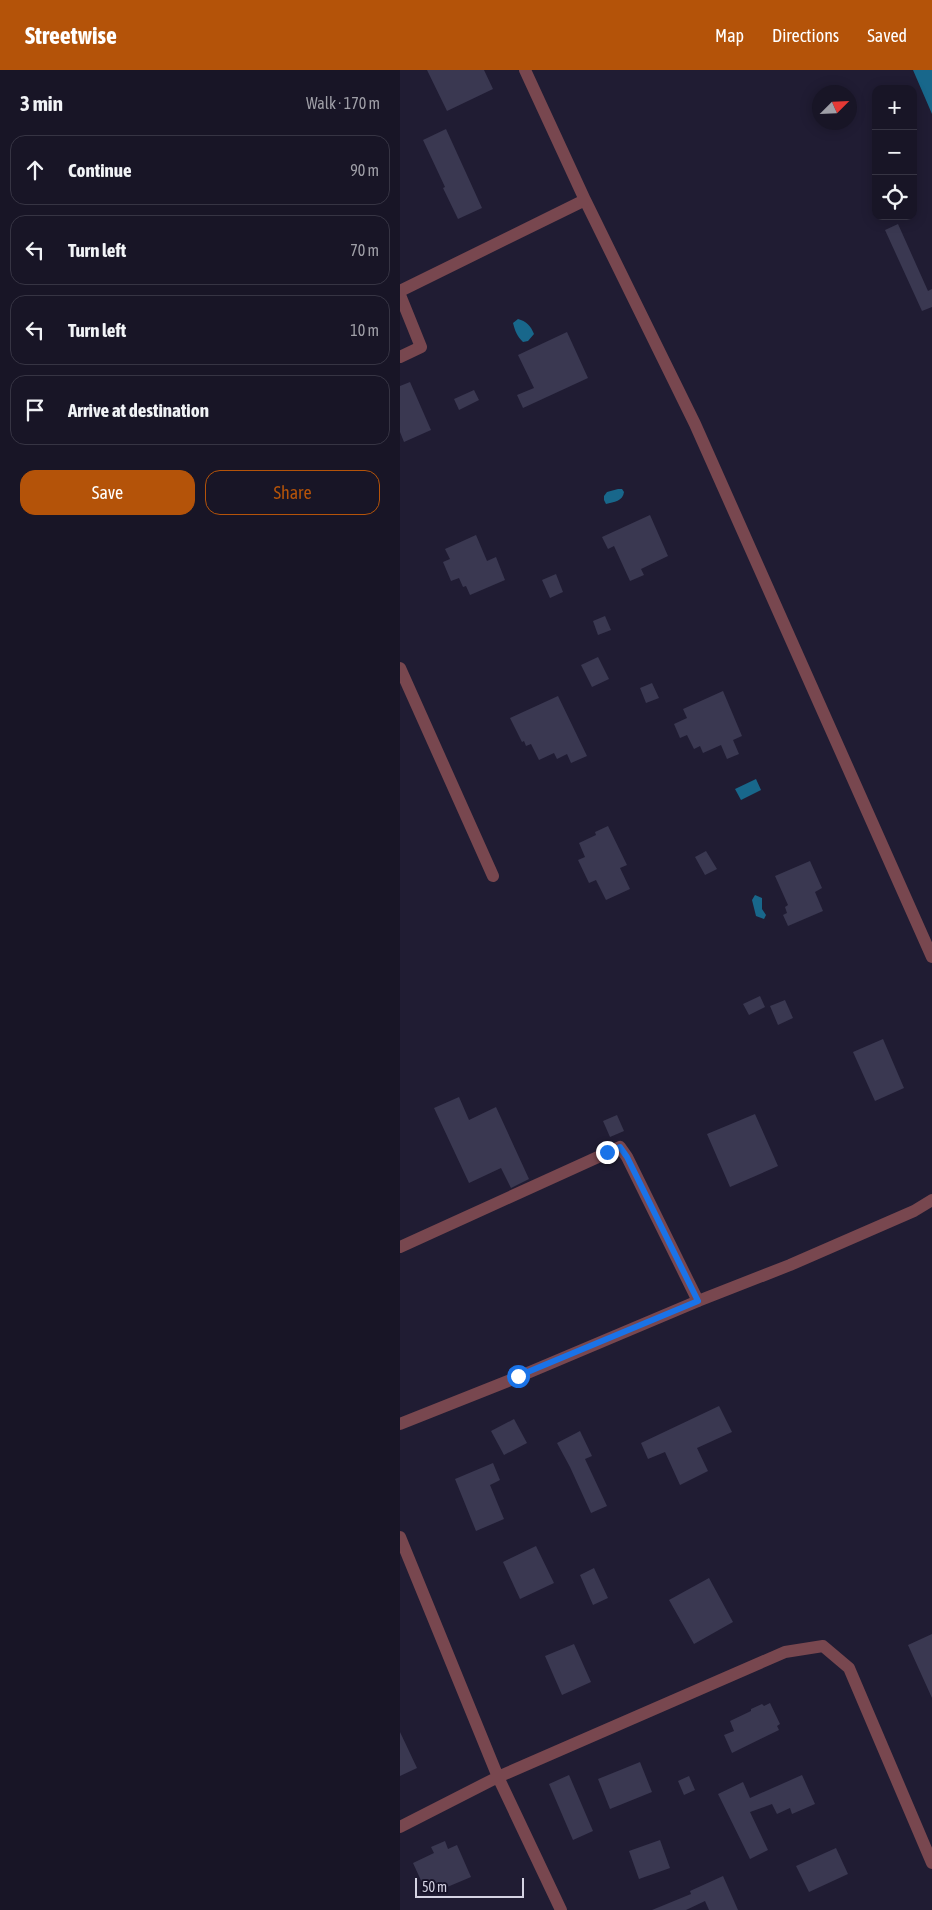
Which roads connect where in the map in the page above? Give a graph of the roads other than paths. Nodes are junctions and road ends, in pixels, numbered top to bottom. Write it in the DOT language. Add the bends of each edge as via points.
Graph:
graph roads {
  1 [pos="525,70"];
  2 [pos="585,200"];
  3 [pos="400,291"];
  4 [pos="400,295"];
  5 [pos="400,357"];
  6 [pos="400,668"];
  7 [pos="493,876"];
  8 [pos="932,957"];
  9 [pos="932,1200"];
  10 [pos="400,1247"];
  11 [pos="698,1301"];
  12 [pos="400,1424"];
  13 [pos="400,1537"];
  14 [pos="498,1776"];
  15 [pos="400,1827"];
  16 [pos="932,1863"];
  17 [pos="562,1910"];
  1 -- 2 [label="street"];
  2 -- 3 [label="street"];
  2 -- 8 [label="street" via="695,424"];
  4 -- 5 [label="street" via="421,347"];
  6 -- 7 [label="street"];
  9 -- 11 [label="street" via="914,1211 790,1265"];
  10 -- 11 [label="street" via="620,1147"];
  11 -- 12 [label="street"];
  13 -- 14 [label="street"];
  14 -- 15 [label="street"];
  14 -- 16 [label="street" via="785,1652 823,1646 849,1668"];
  14 -- 17 [label="street"];
}
